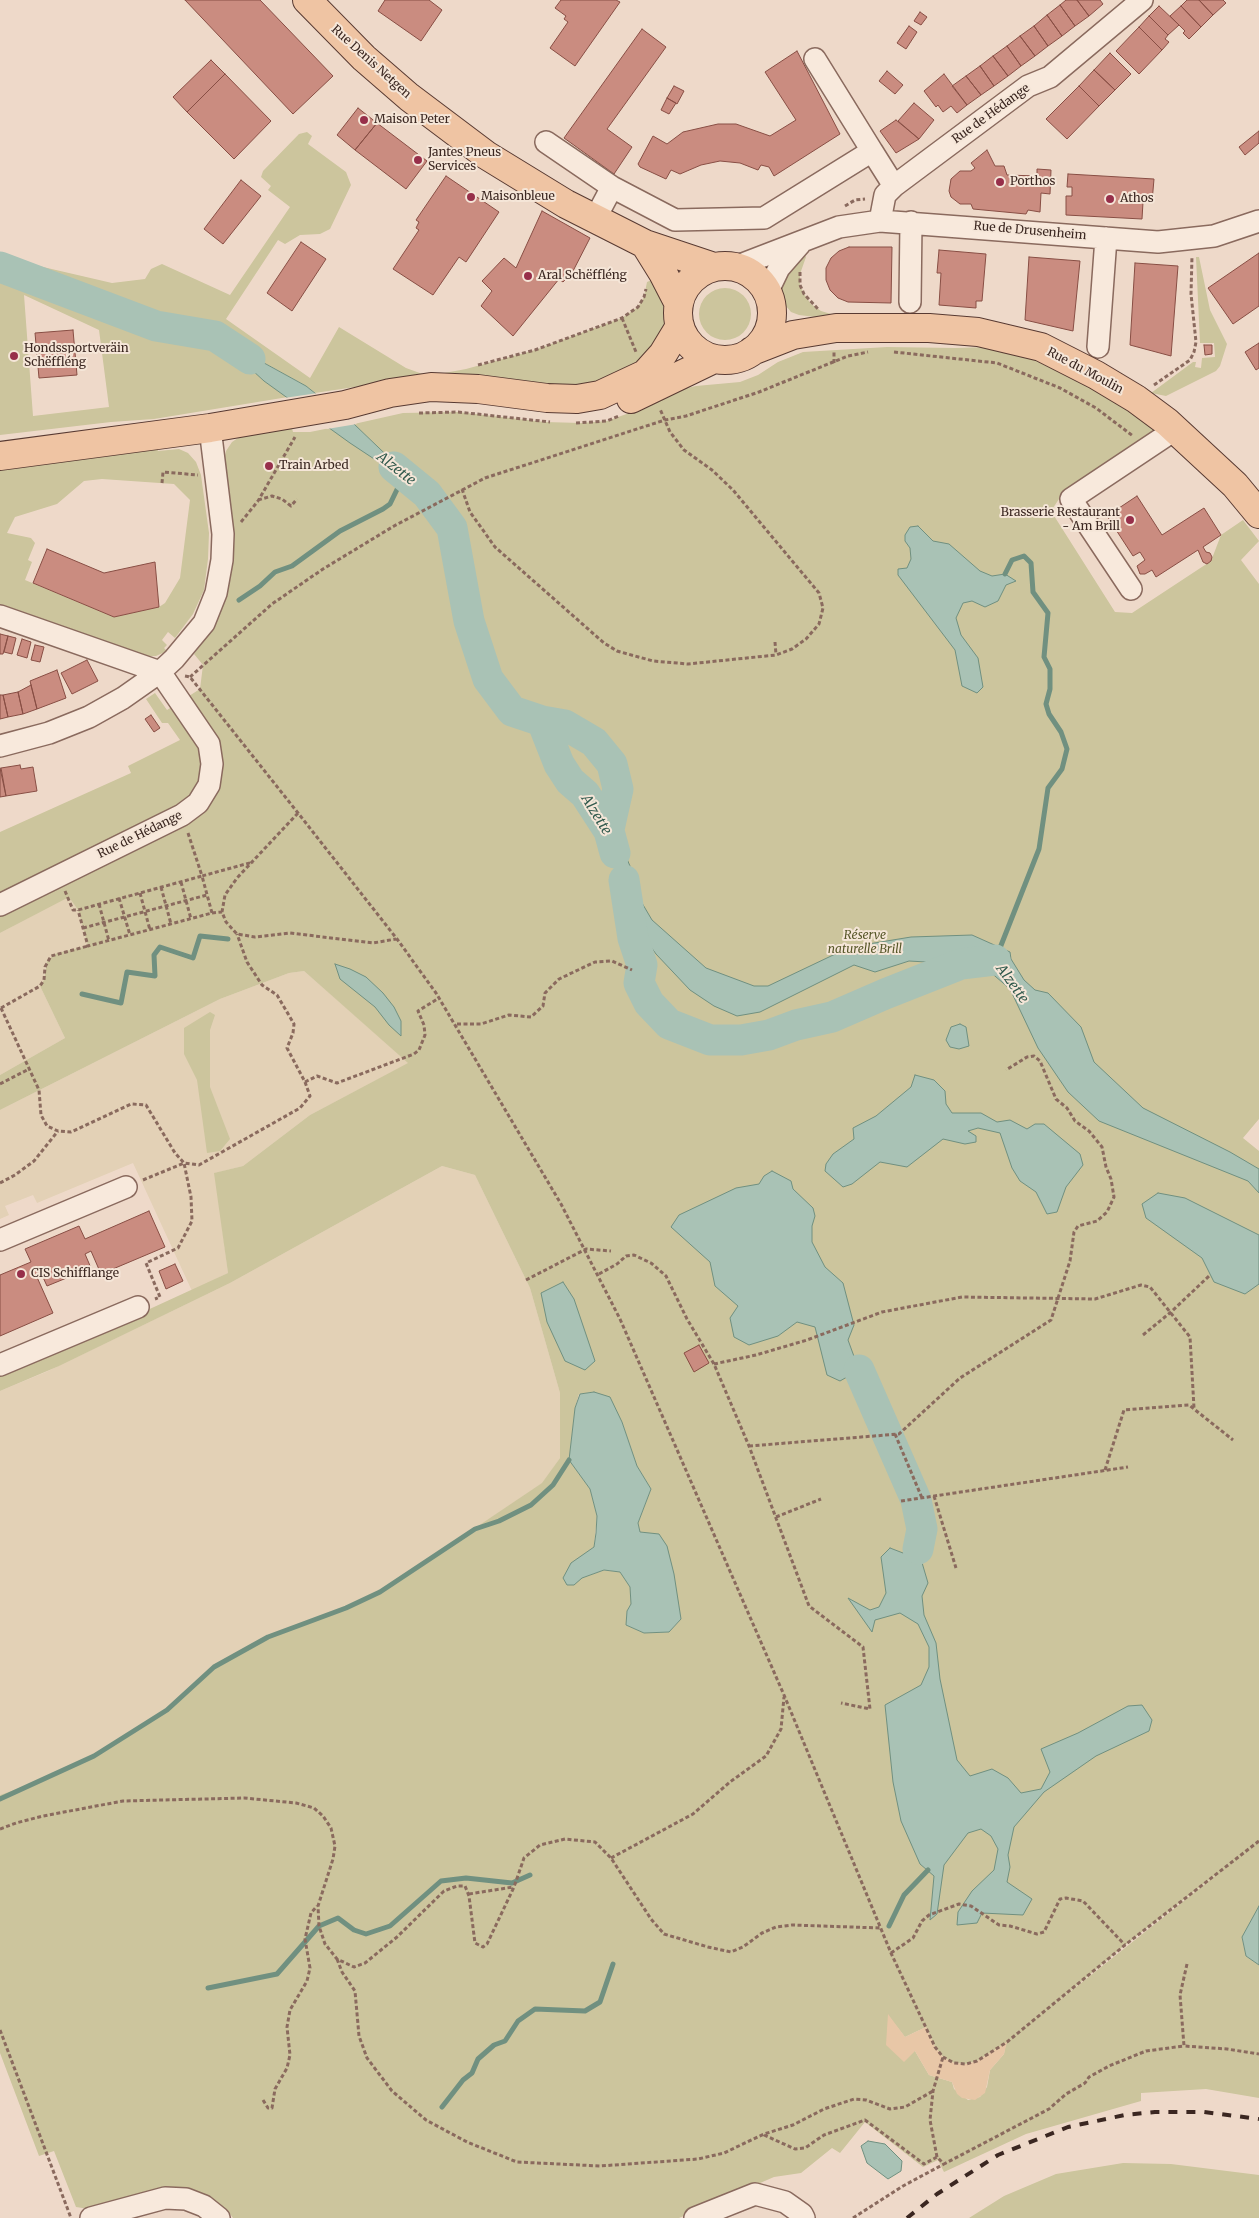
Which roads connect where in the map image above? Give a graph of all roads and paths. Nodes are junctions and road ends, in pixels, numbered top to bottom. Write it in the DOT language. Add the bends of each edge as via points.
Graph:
graph roads {
  1 [pos="307,0"];
  2 [pos="1142,0"];
  3 [pos="815,59"];
  4 [pos="546,142"];
  5 [pos="872,151"];
  6 [pos="612,187"];
  7 [pos="890,191"];
  8 [pos="838,210"];
  9 [pos="595,219"];
  10 [pos="880,221"];
  11 [pos="911,222"];
  12 [pos="1258,223"];
  13 [pos="1214,236"];
  14 [pos="1106,238"];
  15 [pos="802,242"];
  16 [pos="645,244"];
  17 [pos="725,267"];
  18 [pos="647,282"];
  19 [pos="769,300"];
  20 [pos="910,302"];
  21 [pos="679,315"];
  22 [pos="836,328"];
  23 [pos="1098,346"];
  24 [pos="886,350"];
  25 [pos="752,351"];
  26 [pos="871,352"];
  27 [pos="714,359"];
  28 [pos="834,363"];
  29 [pos="474,366"];
  30 [pos="1136,399"];
  31 [pos="345,405"];
  32 [pos="665,420"];
  33 [pos="295,423"];
  34 [pos="210,428"];
  35 [pos="1176,429"];
  36 [pos="97,442"];
  37 [pos="0,448"];
  38 [pos="1149,448"];
  39 [pos="0,456"];
  40 [pos="198,469"];
  41 [pos="201,475"];
  42 [pos="201,482"];
  43 [pos="162,483"];
  44 [pos="462,489"];
  45 [pos="297,500"];
  46 [pos="258,501"];
  47 [pos="1259,514"];
  48 [pos="223,534"];
  49 [pos="1131,588"];
  50 [pos="0,616"];
  51 [pos="775,642"];
  52 [pos="776,655"];
  53 [pos="160,672"];
  54 [pos="0,746"];
  55 [pos="298,813"];
  56 [pos="182,816"];
  57 [pos="253,862"];
  58 [pos="202,876"];
  59 [pos="181,882"];
  60 [pos="161,887"];
  61 [pos="140,893"];
  62 [pos="207,896"];
  63 [pos="120,898"];
  64 [pos="187,901"];
  65 [pos="99,904"];
  66 [pos="0,906"];
  67 [pos="166,906"];
  68 [pos="145,912"];
  69 [pos="222,912"];
  70 [pos="212,913"];
  71 [pos="125,917"];
  72 [pos="191,919"];
  73 [pos="103,923"];
  74 [pos="171,924"];
  75 [pos="83,928"];
  76 [pos="150,930"];
  77 [pos="237,934"];
  78 [pos="130,935"];
  79 [pos="397,939"];
  80 [pos="109,941"];
  81 [pos="88,946"];
  82 [pos="632,970"];
  83 [pos="439,998"];
  84 [pos="0,1008"];
  85 [pos="456,1024"];
  86 [pos="28,1069"];
  87 [pos="1006,1070"];
  88 [pos="305,1082"];
  89 [pos="0,1084"];
  90 [pos="58,1131"];
  91 [pos="184,1163"];
  92 [pos="0,1182"];
  93 [pos="126,1187"];
  94 [pos="0,1240"];
  95 [pos="586,1250"];
  96 [pos="611,1251"];
  97 [pos="599,1274"];
  98 [pos="1209,1276"];
  99 [pos="526,1280"];
  100 [pos="1058,1298"];
  101 [pos="138,1307"];
  102 [pos="1171,1312"];
  103 [pos="1143,1335"];
  104 [pos="714,1364"];
  105 [pos="0,1365"];
  106 [pos="1194,1408"];
  107 [pos="895,1434"];
  108 [pos="1233,1440"];
  109 [pos="749,1446"];
  110 [pos="1128,1466"];
  111 [pos="1105,1470"];
  112 [pos="934,1496"];
  113 [pos="922,1498"];
  114 [pos="821,1499"];
  115 [pos="901,1501"];
  116 [pos="776,1517"];
  117 [pos="956,1568"];
  118 [pos="784,1695"];
  119 [pos="841,1703"];
  120 [pos="0,1829"];
  121 [pos="1259,1841"];
  122 [pos="611,1858"];
  123 [pos="514,1887"];
  124 [pos="469,1894"];
  125 [pos="318,1906"];
  126 [pos="881,1928"];
  127 [pos="1125,1945"];
  128 [pos="891,1953"];
  129 [pos="337,1958"];
  130 [pos="1187,1964"];
  131 [pos="0,2030"];
  132 [pos="1184,2046"];
  133 [pos="1259,2054"];
  134 [pos="943,2057"];
  135 [pos="933,2091"];
  136 [pos="263,2100"];
  137 [pos="764,2134"];
  138 [pos="937,2157"];
  139 [pos="944,2164"];
  140 [pos="71,2218"];
  141 [pos="91,2218"];
  142 [pos="219,2218"];
  143 [pos="695,2218"];
  144 [pos="804,2218"];
  145 [pos="853,2218"];
  1 -- 9 [label="main road, Rue Denis Netgen" via="364,58 459,136 540,189"];
  2 -- 7 [label="street, Rue de Hédange" via="1050,77 1028,86"];
  3 -- 5 [label="street"];
  4 -- 6 [label="street"];
  5 -- 6 [label="street" via="764,218 675,220"];
  5 -- 7 [label="street"];
  6 -- 9 [label="street"];
  7 -- 8 [label="path" via="855,200"];
  7 -- 10 [label="street"];
  9 -- 16 [label="main road, Rue Denis Netgen"];
  10 -- 11 [label="street, Rue de Drusenheim"];
  10 -- 15 [label="street, Rue de Drusenheim" via="839,227"];
  11 -- 14 [label="street, Rue de Drusenheim"];
  11 -- 20 [label="street"];
  12 -- 13 [label="street, Rue de Drusenheim"];
  13 -- 14 [label="street, Rue de Drusenheim" via="1158,242"];
  13 -- 30 [label="path" via="1191,257 1194,352 1190,360"];
  14 -- 23 [label="street"];
  15 -- 17 [label="street, Rue de Drusenheim"];
  15 -- 19 [label="street" via="779,268"];
  15 -- 22 [label="path" via="809,254 800,274 804,294 821,311 836,315"];
  16 -- 17 [label="main road, Rue Denis Netgen"];
  16 -- 21 [label="main road" via="663,273"];
  17 -- 19 [label="main road" via="748,272 759,281"];
  17 -- 21 [label="main road" via="702,272 691,280 683,292"];
  18 -- 29 [label="path" via="638,307 622,318 535,350"];
  19 -- 22 [label="main road" via="796,319"];
  19 -- 25 [label="main road" via="771,319 768,331"];
  21 -- 27 [label="main road" via="685,338 692,347"];
  21 -- 31 [label="main road" via="663,354 645,374 600,395 577,399 432,386"];
  22 -- 25 [label="main road" via="793,335"];
  22 -- 28 [label="path"];
  22 -- 30 [label="main road, Rue du Moulin" via="929,328 987,334 1040,347 1096,374"];
  24 -- 38 [label="path" via="997,363 1060,388 1096,408"];
  25 -- 27 [label="main road" via="728,360"];
  26 -- 28 [label="path" via="848,356"];
  27 -- 31 [label="main road" via="627,401 578,413 474,403"];
  28 -- 32 [label="path" via="759,392"];
  30 -- 35 [label="main road, Rue du Moulin"];
  31 -- 33 [label="main road"];
  32 -- 44 [label="path" via="505,470"];
  32 -- 52 [label="path" via="684,450 733,490 819,593 823,608 818,624 800,645"];
  33 -- 34 [label="main road"];
  33 -- 46 [label="path"];
  34 -- 36 [label="main road"];
  34 -- 48 [label="street"];
  35 -- 38 [label="street"];
  35 -- 47 [label="main road, Rue du Moulin" via="1235,485"];
  36 -- 37 [label="main road"];
  36 -- 39 [label="main road"];
  38 -- 49 [label="street" via="1071,499"];
  40 -- 41 [label="path"];
  41 -- 42 [label="path"];
  41 -- 43 [label="path" via="163,472"];
  44 -- 52 [label="path" via="470,512 495,547 617,652 653,661 688,664"];
  44 -- 55 [label="path" via="394,526 272,604 190,677"];
  45 -- 46 [label="path" via="291,506 282,498 272,496"];
  46 -- 48 [label="path" via="233,532"];
  48 -- 53 [label="street" via="216,593 204,623 191,642"];
  50 -- 53 [label="street"];
  51 -- 52 [label="path"];
  53 -- 54 [label="street" via="89,717 49,733"];
  53 -- 56 [label="street, Rue de Hédange" via="209,744 212,764 209,785 198,803"];
  55 -- 57 [label="path"];
  55 -- 79 [label="path"];
  56 -- 58 [label="path"];
  56 -- 66 [label="street, Rue de Hédange"];
  57 -- 58 [label="path"];
  57 -- 69 [label="path" via="225,895"];
  58 -- 59 [label="path"];
  58 -- 62 [label="path"];
  59 -- 60 [label="path"];
  59 -- 64 [label="path"];
  60 -- 61 [label="path"];
  60 -- 67 [label="path"];
  61 -- 63 [label="path"];
  61 -- 68 [label="path"];
  62 -- 64 [label="path"];
  62 -- 70 [label="path"];
  63 -- 65 [label="path"];
  63 -- 71 [label="path"];
  64 -- 67 [label="path"];
  64 -- 72 [label="path"];
  65 -- 73 [label="path"];
  65 -- 75 [label="path" via="78,910"];
  67 -- 68 [label="path"];
  67 -- 74 [label="path"];
  68 -- 71 [label="path"];
  68 -- 76 [label="path"];
  69 -- 70 [label="path"];
  69 -- 77 [label="path"];
  70 -- 72 [label="path"];
  71 -- 73 [label="path"];
  71 -- 78 [label="path"];
  72 -- 74 [label="path"];
  73 -- 75 [label="path"];
  73 -- 80 [label="path"];
  74 -- 76 [label="path"];
  75 -- 81 [label="path"];
  76 -- 78 [label="path"];
  77 -- 79 [label="path" via="255,937 290,932 373,942"];
  77 -- 88 [label="path" via="252,970 262,985 277,995 294,1024 287,1048"];
  78 -- 80 [label="path"];
  79 -- 83 [label="path"];
  80 -- 81 [label="path"];
  81 -- 84 [label="path" via="50,956 40,986"];
  82 -- 85 [label="path" via="612,961 595,962 559,979 545,993 543,1006 531,1017 509,1015 481,1024"];
  83 -- 85 [label="path"];
  83 -- 88 [label="path" via="418,1011 425,1035 414,1054 337,1084 317,1076"];
  84 -- 86 [label="path"];
  85 -- 95 [label="path"];
  86 -- 89 [label="path"];
  86 -- 90 [label="path" via="38,1090 41,1115 47,1126"];
  87 -- 100 [label="path" via="1027,1057 1034,1056 1040,1061 1056,1099 1102,1147 1111,1179 1114,1197 1107,1212 1097,1221 1078,1226 1074,1232 1070,1261"];
  88 -- 91 [label="path" via="310,1096 300,1108 199,1165"];
  90 -- 91 [label="path" via="71,1132 131,1104 146,1106"];
  90 -- 92 [label="path" via="34,1161"];
  91 -- 93 [label="path"];
  91 -- 101 [label="path" via="192,1221 178,1248 146,1264 160,1297"];
  93 -- 94 [label="street"];
  95 -- 96 [label="path"];
  95 -- 97 [label="path"];
  95 -- 99 [label="path"];
  97 -- 104 [label="path" via="626,1256 634,1255 651,1263 666,1276"];
  97 -- 118 [label="path"];
  98 -- 102 [label="path"];
  100 -- 102 [label="path" via="1095,1299 1141,1285 1150,1287"];
  100 -- 104 [label="path" via="962,1297 882,1312 807,1340"];
  100 -- 107 [label="path" via="1051,1320 960,1378 899,1434"];
  101 -- 105 [label="street"];
  102 -- 103 [label="path"];
  102 -- 106 [label="path" via="1190,1337"];
  104 -- 109 [label="path"];
  106 -- 108 [label="path"];
  106 -- 111 [label="path" via="1190,1405 1124,1410"];
  107 -- 109 [label="path"];
  107 -- 113 [label="path"];
  109 -- 116 [label="path"];
  110 -- 111 [label="path"];
  111 -- 112 [label="path"];
  112 -- 113 [label="path"];
  112 -- 117 [label="path"];
  113 -- 115 [label="path"];
  114 -- 116 [label="path"];
  116 -- 119 [label="path" via="809,1606 863,1647 870,1709"];
  118 -- 122 [label="path" via="781,1729 766,1756 693,1814"];
  118 -- 126 [label="path"];
  120 -- 125 [label="path" via="43,1816 123,1801 244,1798 296,1802 314,1808 323,1816 331,1828 335,1846"];
  121 -- 127 [label="path"];
  122 -- 123 [label="path" via="595,1842 565,1839 540,1845 524,1858"];
  122 -- 126 [label="path" via="664,1934 708,1947 731,1952 762,1932 792,1925"];
  123 -- 124 [label="path"];
  123 -- 124 [label="path" via="490,1940 483,1947 475,1943"];
  124 -- 129 [label="path" via="465,1886 444,1891 366,1963 354,1967"];
  125 -- 129 [label="path" via="322,1935"];
  125 -- 136 [label="path" via="311,1913 305,1939 310,1968 307,1981 290,2010 287,2068 275,2089 272,2108 268,2108"];
  126 -- 128 [label="path"];
  127 -- 128 [label="path" via="1083,1901 1060,1899 1044,1932 1037,1934 999,1925 965,1904 938,1910 922,1921 908,1943"];
  127 -- 134 [label="path" via="1007,2042 977,2061 954,2063"];
  128 -- 134 [label="path" via="935,2047"];
  129 -- 137 [label="path" via="355,1991 359,2036 367,2058 392,2091 426,2120 467,2142 517,2162 600,2166 698,2159 724,2152"];
  130 -- 132 [label="path" via="1180,1995"];
  131 -- 140 [label="path"];
  132 -- 133 [label="path"];
  132 -- 139 [label="path" via="1146,2051 1109,2066 1089,2077 1049,2110"];
  134 -- 135 [label="path"];
  135 -- 137 [label="path" via="905,2107 890,2109 854,2099"];
  135 -- 138 [label="path" via="930,2120"];
  137 -- 138 [label="path" via="795,2149 805,2148 824,2134 865,2120 924,2164"];
  138 -- 139 [label="path"];
  139 -- 145 [label="path"];
  141 -- 142 [label="street" via="165,2198 186,2199 204,2206"];
  143 -- 144 [label="street" via="755,2194 785,2202"];
}
